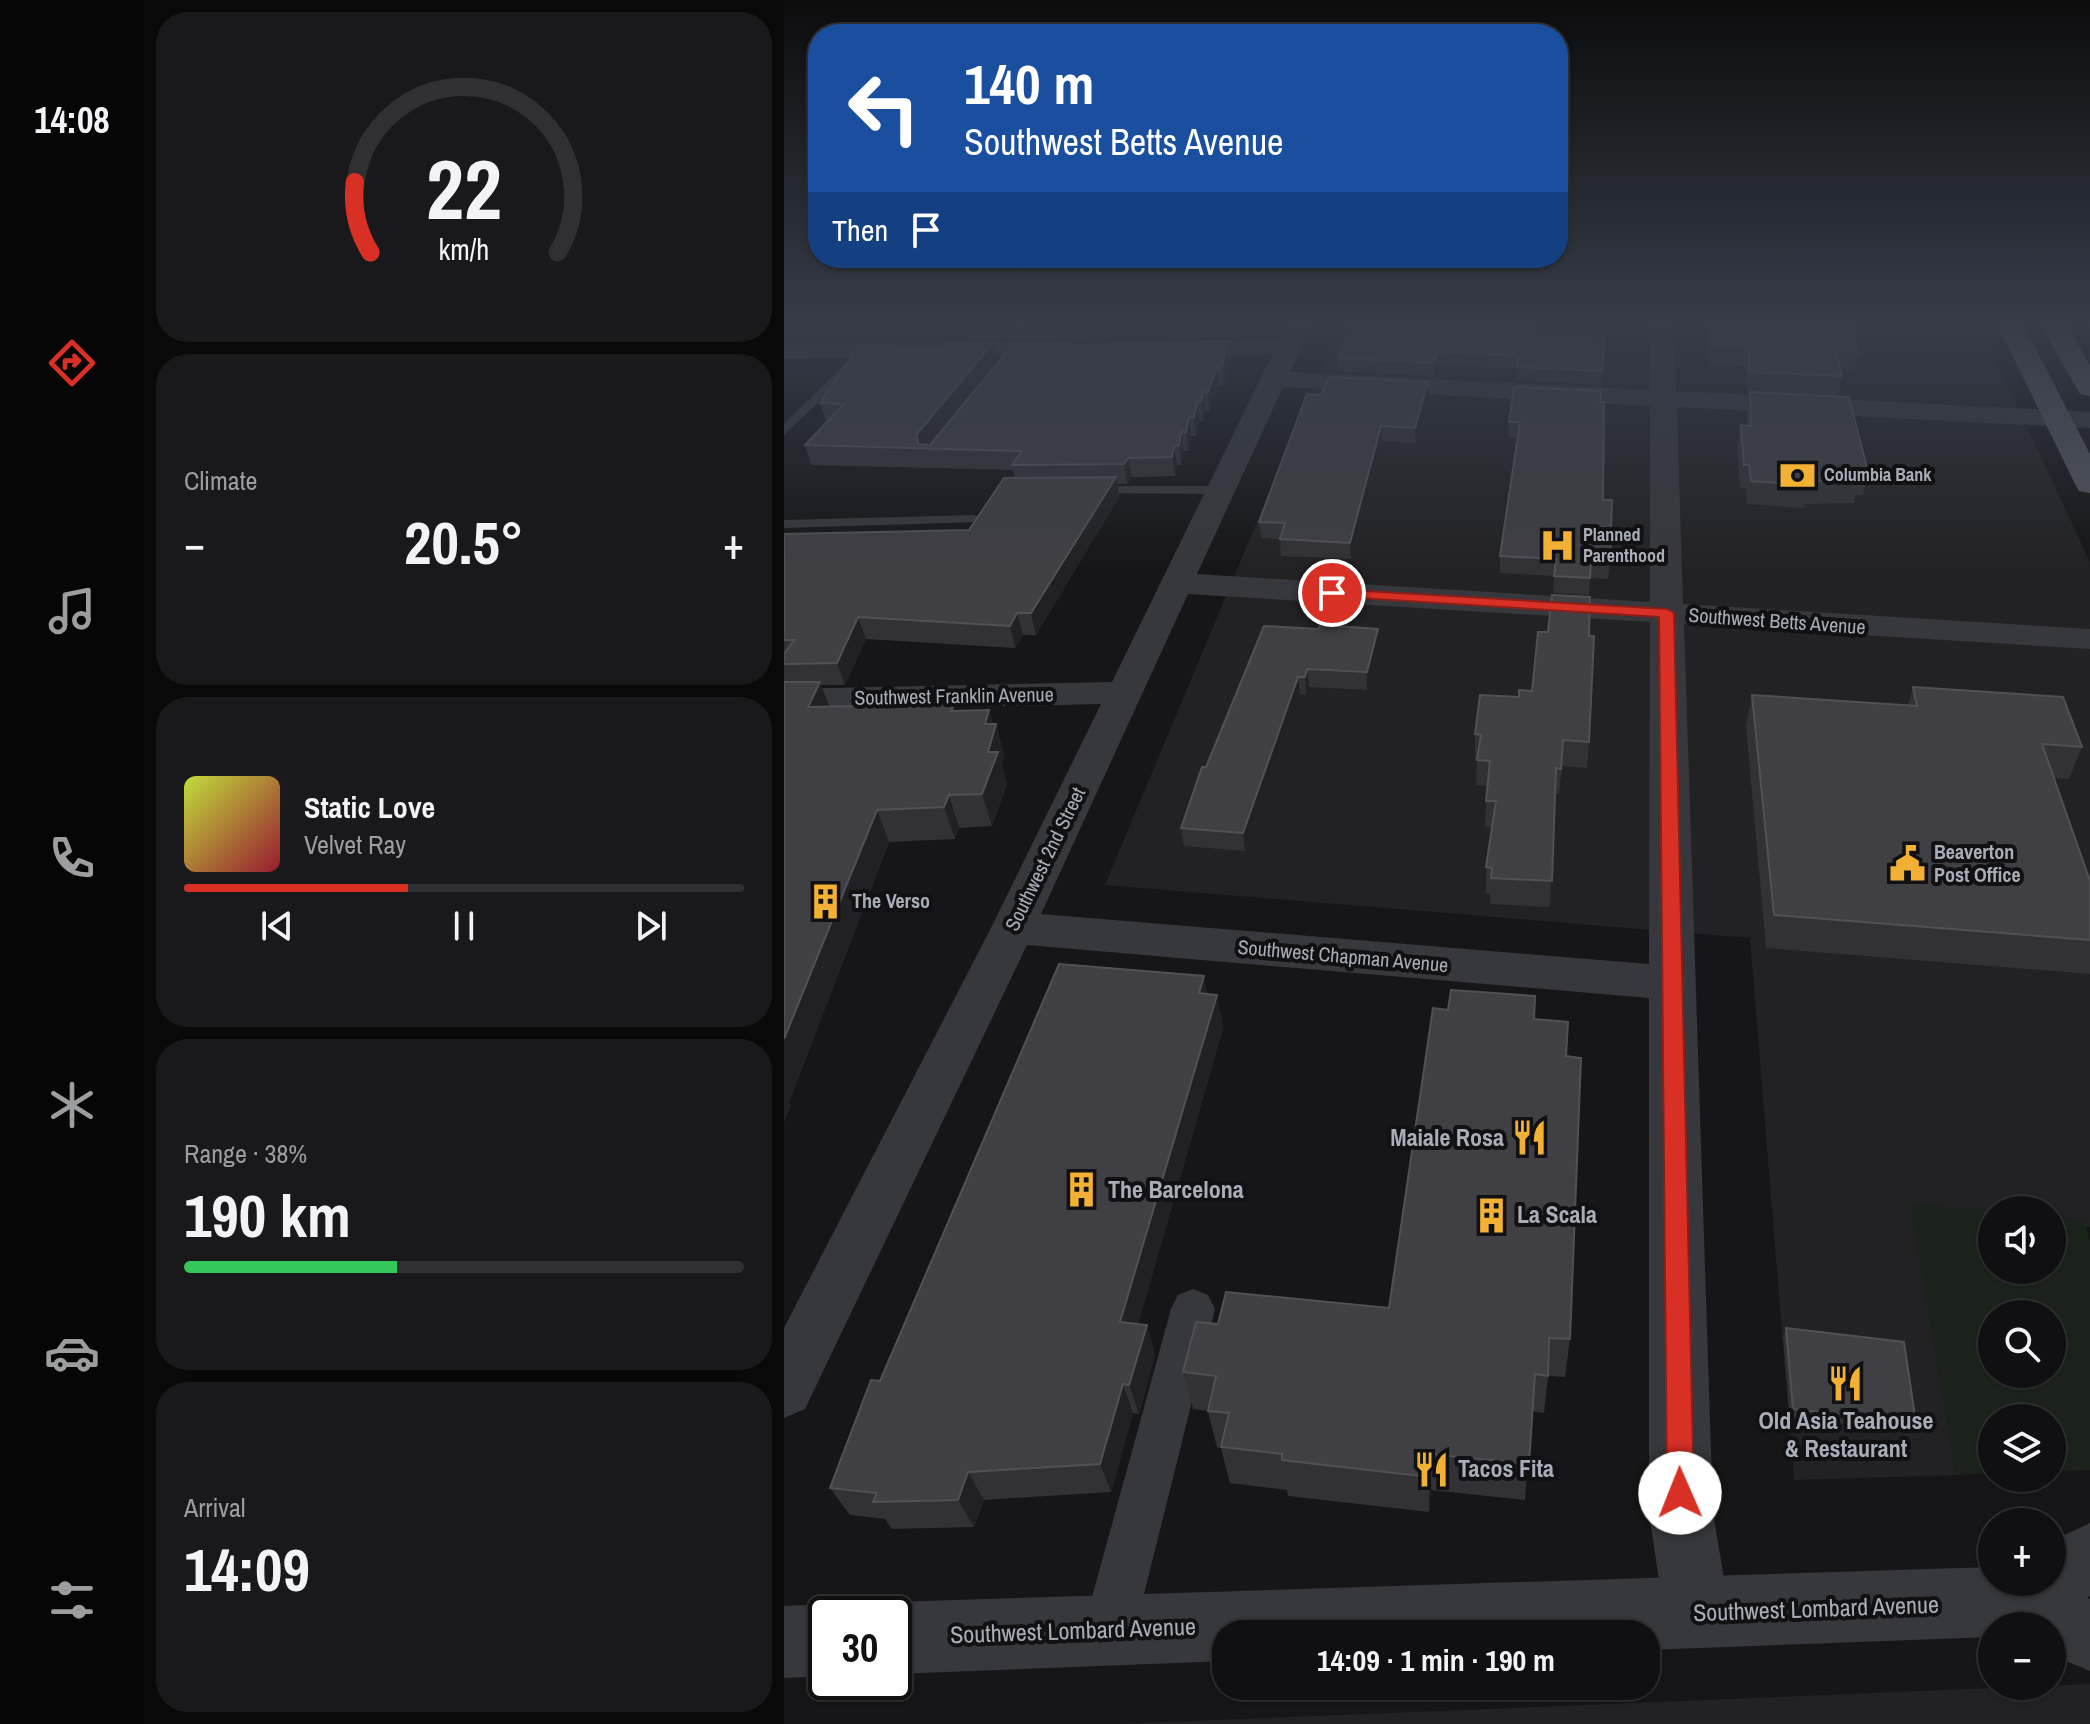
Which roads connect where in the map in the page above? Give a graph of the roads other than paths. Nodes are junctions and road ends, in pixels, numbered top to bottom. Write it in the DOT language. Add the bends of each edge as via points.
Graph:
graph roads {
  1 [pos="809,406"];
  2 [pos="1261,406"];
  3 [pos="1665,406"];
  4 [pos="1819,406"];
  5 [pos="2052,406"];
  6 [pos="2058,418"];
  7 [pos="2090,420"];
  8 [pos="784,431"];
  9 [pos="2090,484"];
  10 [pos="1221,490"];
  11 [pos="1081,491"];
  12 [pos="975,519"];
  13 [pos="784,524"];
  14 [pos="1177,583"];
  15 [pos="1667,613"];
  16 [pos="2090,639"];
  17 [pos="1124,693"];
  18 [pos="784,700"];
  19 [pos="1013,928"];
  20 [pos="1673,983"];
  21 [pos="1193,1309"];
  22 [pos="784,1389"];
  23 [pos="2090,1557"];
  24 [pos="2066,1572"];
  25 [pos="1978,1593"];
  26 [pos="2048,1596"];
  27 [pos="1697,1614"];
  28 [pos="1109,1630"];
  29 [pos="2090,1636"];
  30 [pos="912,1637"];
  31 [pos="808,1641"];
  32 [pos="784,1642"];
  1 -- 8 [label="lane"];
  2 -- 10 [label="street, Southwest 2nd Street"];
  3 -- 15 [label="street"];
  4 -- 6 [label="street"];
  5 -- 6 [label="main road"];
  6 -- 7 [label="street"];
  6 -- 9 [label="main road"];
  10 -- 11 [label="lane"];
  10 -- 14 [label="street, Southwest 2nd Street"];
  12 -- 13 [label="lane"];
  14 -- 15 [label="street, Southwest Betts Avenue"];
  14 -- 17 [label="street, Southwest 2nd Street"];
  15 -- 16 [label="street, Southwest Betts Avenue"];
  15 -- 20 [label="street"];
  17 -- 18 [label="street, Southwest Franklin Avenue"];
  17 -- 19 [label="street, Southwest 2nd Street"];
  19 -- 20 [label="street, Southwest Chapman Avenue"];
  19 -- 22 [label="street, Southwest 2nd Street"];
  20 -- 27 [label="street" via="1681,1513"];
  21 -- 28 [label="street"];
  23 -- 24 [label="street, Southwest Lombard Avenue"];
  25 -- 27 [label="street, Southwest Lombard Avenue"];
  26 -- 29 [label="street, Southwest Lombard Avenue"];
  27 -- 28 [label="street, Southwest Lombard Avenue"];
  28 -- 30 [label="street, Southwest Lombard Avenue"];
  31 -- 32 [label="street"];
}
